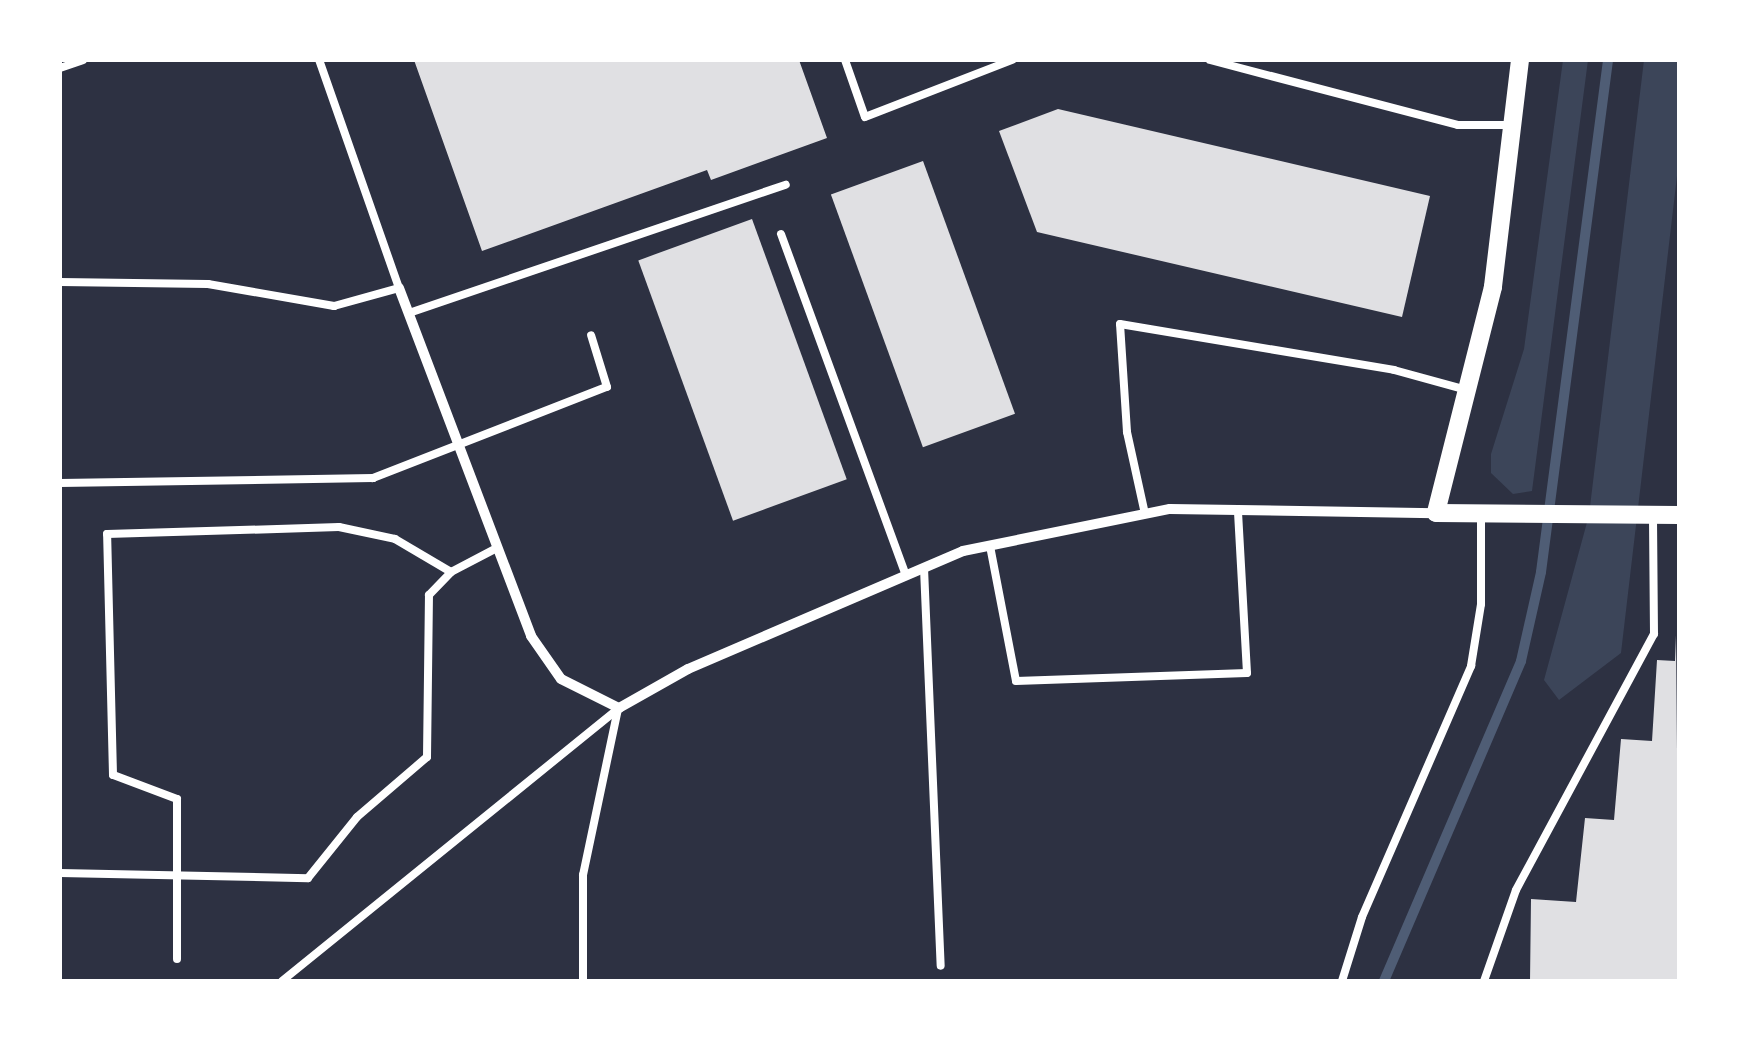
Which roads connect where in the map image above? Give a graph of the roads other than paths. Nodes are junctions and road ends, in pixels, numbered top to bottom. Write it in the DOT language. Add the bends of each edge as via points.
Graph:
graph roads {
  1 [pos="83,60"];
  2 [pos="320,60"];
  3 [pos="845,60"];
  4 [pos="1012,60"];
  5 [pos="1210,60"];
  6 [pos="1520,60"];
  7 [pos="60,68"];
  8 [pos="1512,126"];
  9 [pos="786,185"];
  10 [pos="781,234"];
  11 [pos="60,282"];
  12 [pos="399,288"];
  13 [pos="409,313"];
  14 [pos="591,335"];
  15 [pos="1469,390"];
  16 [pos="458,443"];
  17 [pos="60,483"];
  18 [pos="1238,510"];
  19 [pos="1436,513"];
  20 [pos="1145,514"];
  21 [pos="1481,514"];
  22 [pos="1653,515"];
  23 [pos="1679,515"];
  24 [pos="990,546"];
  25 [pos="497,548"];
  26 [pos="924,568"];
  27 [pos="451,572"];
  28 [pos="906,576"];
  29 [pos="618,708"];
  30 [pos="60,873"];
  31 [pos="177,876"];
  32 [pos="177,959"];
  33 [pos="940,966"];
  34 [pos="282,981"];
  35 [pos="584,981"];
  36 [pos="1342,981"];
  37 [pos="1484,981"];
  1 -- 7 [label="lane"];
  2 -- 12 [label="lane"];
  3 -- 4 [label="lane" via="865,117"];
  5 -- 8 [label="lane" via="1458,125"];
  6 -- 8 [label="street"];
  8 -- 15 [label="street" via="1493,287"];
  9 -- 13 [label="lane"];
  10 -- 28 [label="lane"];
  11 -- 12 [label="lane" via="208,284 334,306"];
  12 -- 13 [label="street"];
  13 -- 16 [label="street"];
  14 -- 16 [label="lane" via="608,387"];
  15 -- 19 [label="street"];
  15 -- 20 [label="lane" via="1394,370 1120,324 1127,432"];
  16 -- 17 [label="lane" via="373,478"];
  16 -- 25 [label="street"];
  18 -- 19 [label="street"];
  18 -- 20 [label="street"];
  18 -- 24 [label="lane" via="1246,673 1016,680"];
  19 -- 21 [label="street"];
  20 -- 24 [label="street"];
  21 -- 22 [label="street"];
  21 -- 36 [label="lane" via="1481,604 1471,666 1362,917"];
  22 -- 23 [label="street"];
  22 -- 37 [label="lane" via="1654,634 1516,890"];
  24 -- 26 [label="street"];
  25 -- 27 [label="lane"];
  25 -- 29 [label="street" via="531,636 561,679"];
  26 -- 28 [label="street"];
  26 -- 33 [label="lane"];
  27 -- 31 [label="lane" via="430,595 427,757 357,817 308,878"];
  27 -- 31 [label="lane" via="395,540 339,527 107,534 113,775 177,799"];
  28 -- 29 [label="street" via="688,669"];
  29 -- 34 [label="lane"];
  29 -- 35 [label="lane" via="583,876"];
  30 -- 31 [label="lane"];
  31 -- 32 [label="lane"];
}
